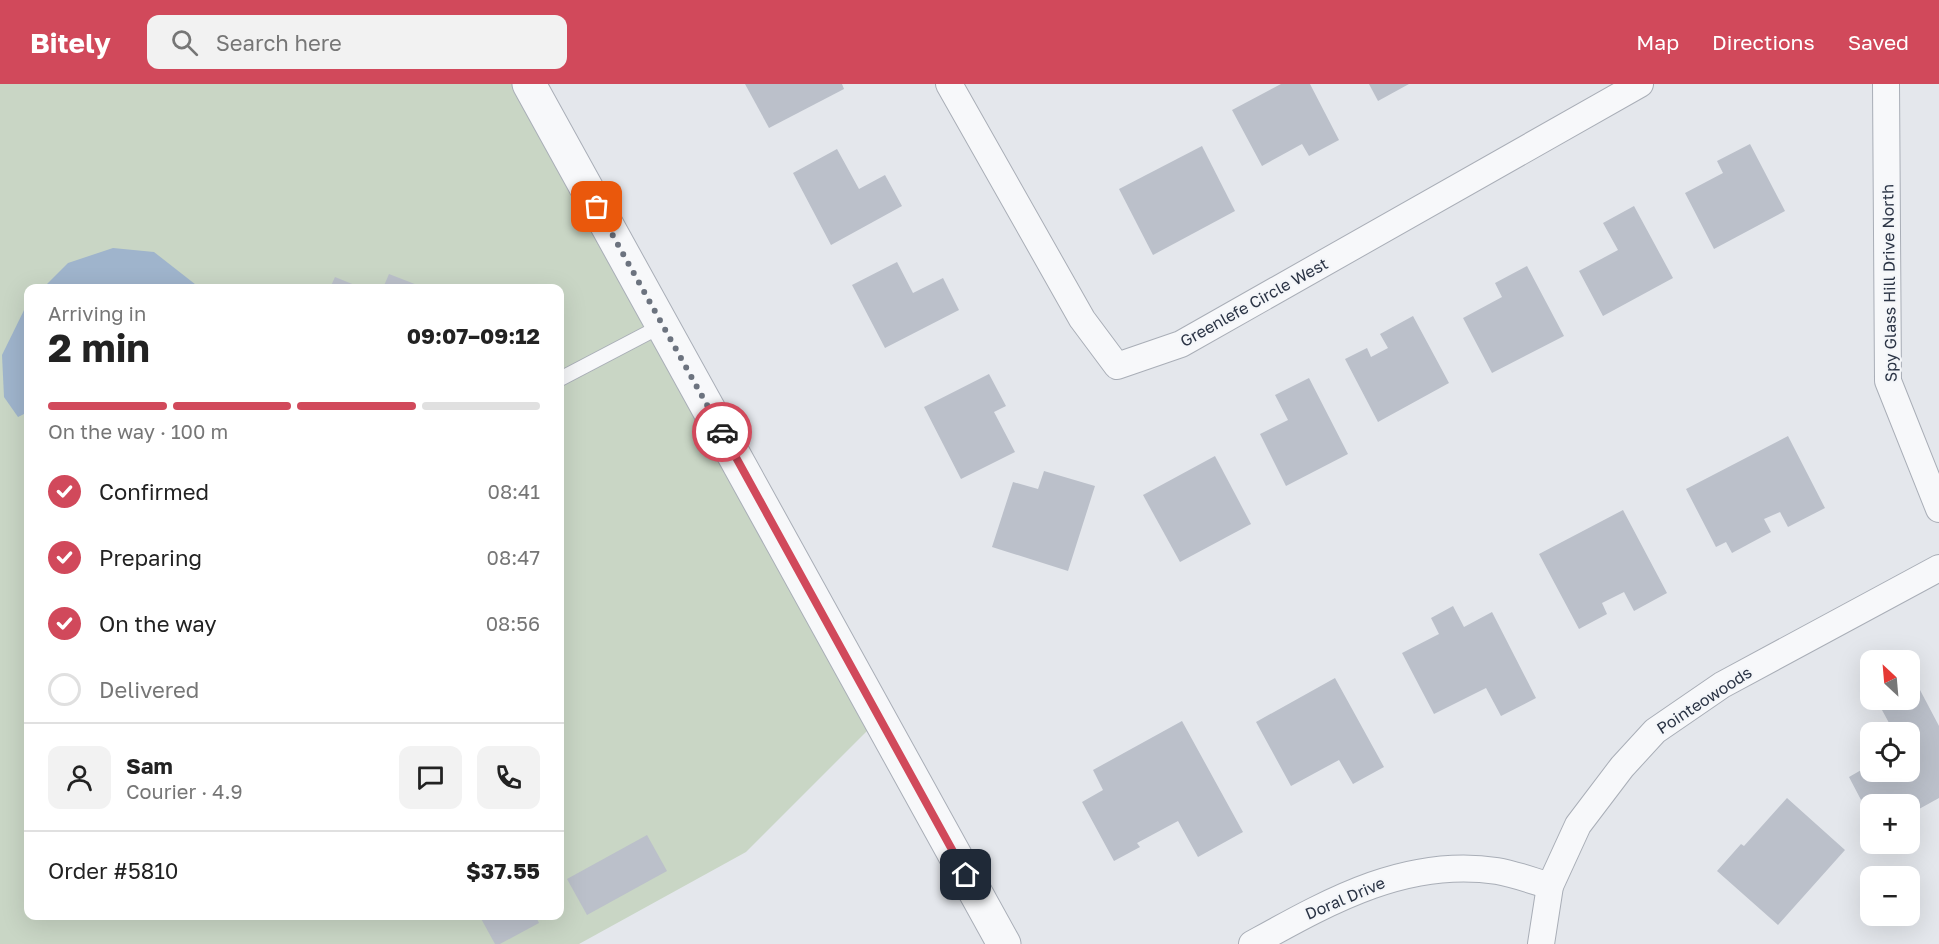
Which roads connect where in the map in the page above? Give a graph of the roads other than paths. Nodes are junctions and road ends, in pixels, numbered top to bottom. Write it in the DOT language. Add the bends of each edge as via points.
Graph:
graph roads {
  1 [pos="529,84"];
  2 [pos="949,84"];
  3 [pos="1640,84"];
  4 [pos="1886,84"];
  5 [pos="663,325"];
  6 [pos="564,377"];
  7 [pos="1939,509"];
  8 [pos="1939,568"];
  9 [pos="1550,886"];
  10 [pos="1004,944"];
  11 [pos="1252,944"];
  12 [pos="1541,944"];
  1 -- 5 [label="street"];
  2 -- 3 [label="street, Greenlefe Circle West" via="1082,319 1117,366 1181,344"];
  4 -- 7 [label="street, Spy Glass Hill Drive North" via="1888,381"];
  5 -- 6 [label="lane"];
  5 -- 10 [label="street"];
  8 -- 9 [label="street, Pointeowoods" via="1722,685 1655,730 1578,825"];
  9 -- 11 [label="street, Doral Drive" via="1484,870 1452,869 1394,877 1352,892"];
  9 -- 12 [label="street, Pointeowoods"];
}
